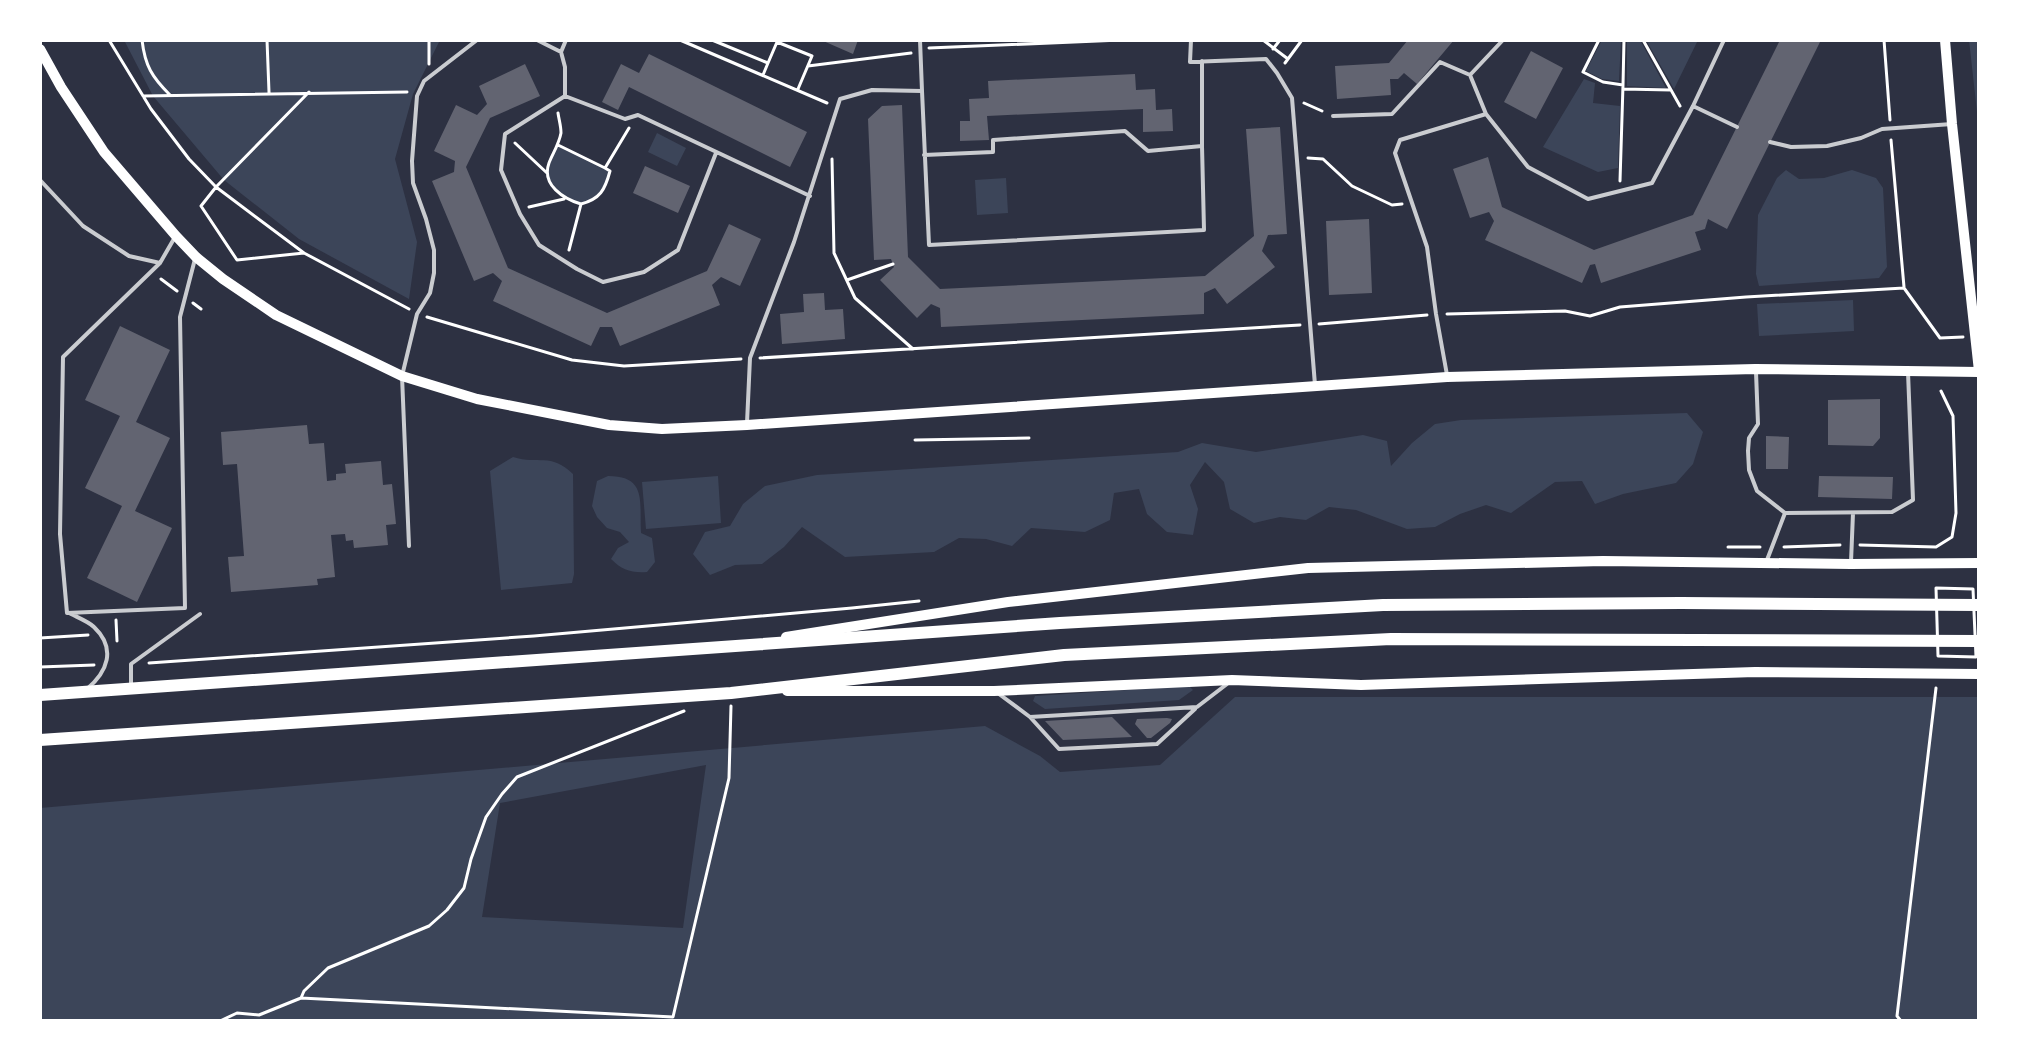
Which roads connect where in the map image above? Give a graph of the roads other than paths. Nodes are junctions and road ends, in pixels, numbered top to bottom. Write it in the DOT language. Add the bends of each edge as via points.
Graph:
graph roads {
  1 [pos="477,40"];
  2 [pos="537,40"];
  3 [pos="566,40"];
  4 [pos="920,40"];
  5 [pos="1191,40"];
  6 [pos="1503,40"];
  7 [pos="1724,40"];
  8 [pos="1945,40"];
  9 [pos="40,49"];
  10 [pos="561,52"];
  11 [pos="1202,61"];
  12 [pos="1470,75"];
  13 [pos="922,91"];
  14 [pos="565,96"];
  15 [pos="1693,106"];
  16 [pos="1486,114"];
  17 [pos="1333,116"];
  18 [pos="1952,124"];
  19 [pos="1737,127"];
  20 [pos="1770,142"];
  21 [pos="1202,146"];
  22 [pos="716,153"];
  23 [pos="924,155"];
  24 [pos="40,180"];
  25 [pos="810,196"];
  26 [pos="176,236"];
  27 [pos="196,257"];
  28 [pos="160,263"];
  29 [pos="1755,369"];
  30 [pos="1908,371"];
  31 [pos="1979,372"];
  32 [pos="402,376"];
  33 [pos="1447,377"];
  34 [pos="1315,385"];
  35 [pos="747,425"];
  36 [pos="1785,513"];
  37 [pos="1853,513"];
  38 [pos="409,546"];
  39 [pos="1766,563"];
  40 [pos="1979,563"];
  41 [pos="1851,564"];
  42 [pos="1979,605"];
  43 [pos="69,613"];
  44 [pos="200,614"];
  45 [pos="1979,641"];
  46 [pos="734,646"];
  47 [pos="1979,674"];
  48 [pos="1232,680"];
  49 [pos="131,689"];
  50 [pos="749,691"];
  51 [pos="994,691"];
  52 [pos="84,692"];
  53 [pos="40,695"];
  54 [pos="1197,707"];
  55 [pos="1030,717"];
  56 [pos="1115,737"];
  57 [pos="1093,739"];
  58 [pos="40,740"];
  59 [pos="1074,740"];
  60 [pos="1122,746"];
  61 [pos="1100,747"];
  62 [pos="1081,748"];
  1 -- 32 [label="lane" via="424,81 417,96 413,183 434,250 434,273 417,314"];
  2 -- 10 [label="lane"];
  3 -- 10 [label="lane"];
  4 -- 13 [label="lane"];
  5 -- 11 [label="lane" via="1190,62"];
  6 -- 12 [label="lane"];
  7 -- 15 [label="lane"];
  8 -- 18 [label="main road"];
  9 -- 26 [label="main road" via="104,152"];
  10 -- 14 [label="lane"];
  11 -- 21 [label="lane"];
  11 -- 34 [label="lane" via="1266,59 1292,98"];
  12 -- 16 [label="lane"];
  12 -- 17 [label="lane" via="1440,62 1392,114"];
  13 -- 23 [label="lane"];
  13 -- 25 [label="lane" via="872,90 840,99"];
  14 -- 22 [label="lane" via="625,119 638,115"];
  14 -- 22 [label="lane" via="505,134 501,170 539,245 603,282 644,272 678,250"];
  15 -- 16 [label="lane" via="1652,183 1588,199 1528,167"];
  15 -- 19 [label="lane"];
  16 -- 33 [label="lane" via="1400,140 1395,153 1427,247"];
  18 -- 20 [label="lane" via="1882,129 1827,146"];
  18 -- 31 [label="main road"];
  21 -- 23 [label="lane" via="1148,151 1125,131 993,140 993,152"];
  21 -- 23 [label="lane" via="1204,230 929,245"];
  22 -- 25 [label="lane"];
  24 -- 28 [label="lane" via="83,226 129,256"];
  25 -- 35 [label="lane" via="750,358"];
  26 -- 27 [label="main road"];
  26 -- 28 [label="lane"];
  27 -- 32 [label="main road" via="276,315"];
  27 -- 43 [label="lane" via="180,317 185,608"];
  28 -- 43 [label="lane" via="63,357 60,534"];
  29 -- 30 [label="main road"];
  29 -- 33 [label="main road"];
  29 -- 36 [label="lane" via="1758,424 1749,438 1749,470 1757,491"];
  30 -- 31 [label="main road"];
  30 -- 37 [label="lane" via="1913,500 1892,512"];
  32 -- 35 [label="main road" via="477,399 609,425"];
  32 -- 38 [label="lane"];
  33 -- 34 [label="main road"];
  34 -- 35 [label="main road"];
  36 -- 37 [label="lane"];
  36 -- 39 [label="lane"];
  37 -- 41 [label="lane"];
  39 -- 41 [label="main road"];
  39 -- 46 [label="main road" via="1308,568 1008,602"];
  40 -- 41 [label="main road"];
  42 -- 46 [label="highway" via="1383,605"];
  43 -- 52 [label="lane" via="95,627 105,643 107,665"];
  44 -- 49 [label="lane" via="131,664"];
  45 -- 50 [label="highway" via="1391,639 1064,655"];
  46 -- 49 [label="highway"];
  47 -- 48 [label="main road" via="1755,672 1361,685"];
  48 -- 51 [label="main road"];
  48 -- 54 [label="lane"];
  49 -- 52 [label="highway"];
  50 -- 51 [label="main road"];
  50 -- 58 [label="highway"];
  51 -- 55 [label="lane"];
  52 -- 53 [label="highway"];
  54 -- 55 [label="lane"];
  54 -- 60 [label="lane" via="1157,744"];
  55 -- 62 [label="lane" via="1059,749"];
  56 -- 60 [label="lane"];
  57 -- 61 [label="lane"];
  59 -- 62 [label="lane"];
  60 -- 61 [label="lane"];
  61 -- 62 [label="lane"];
}
